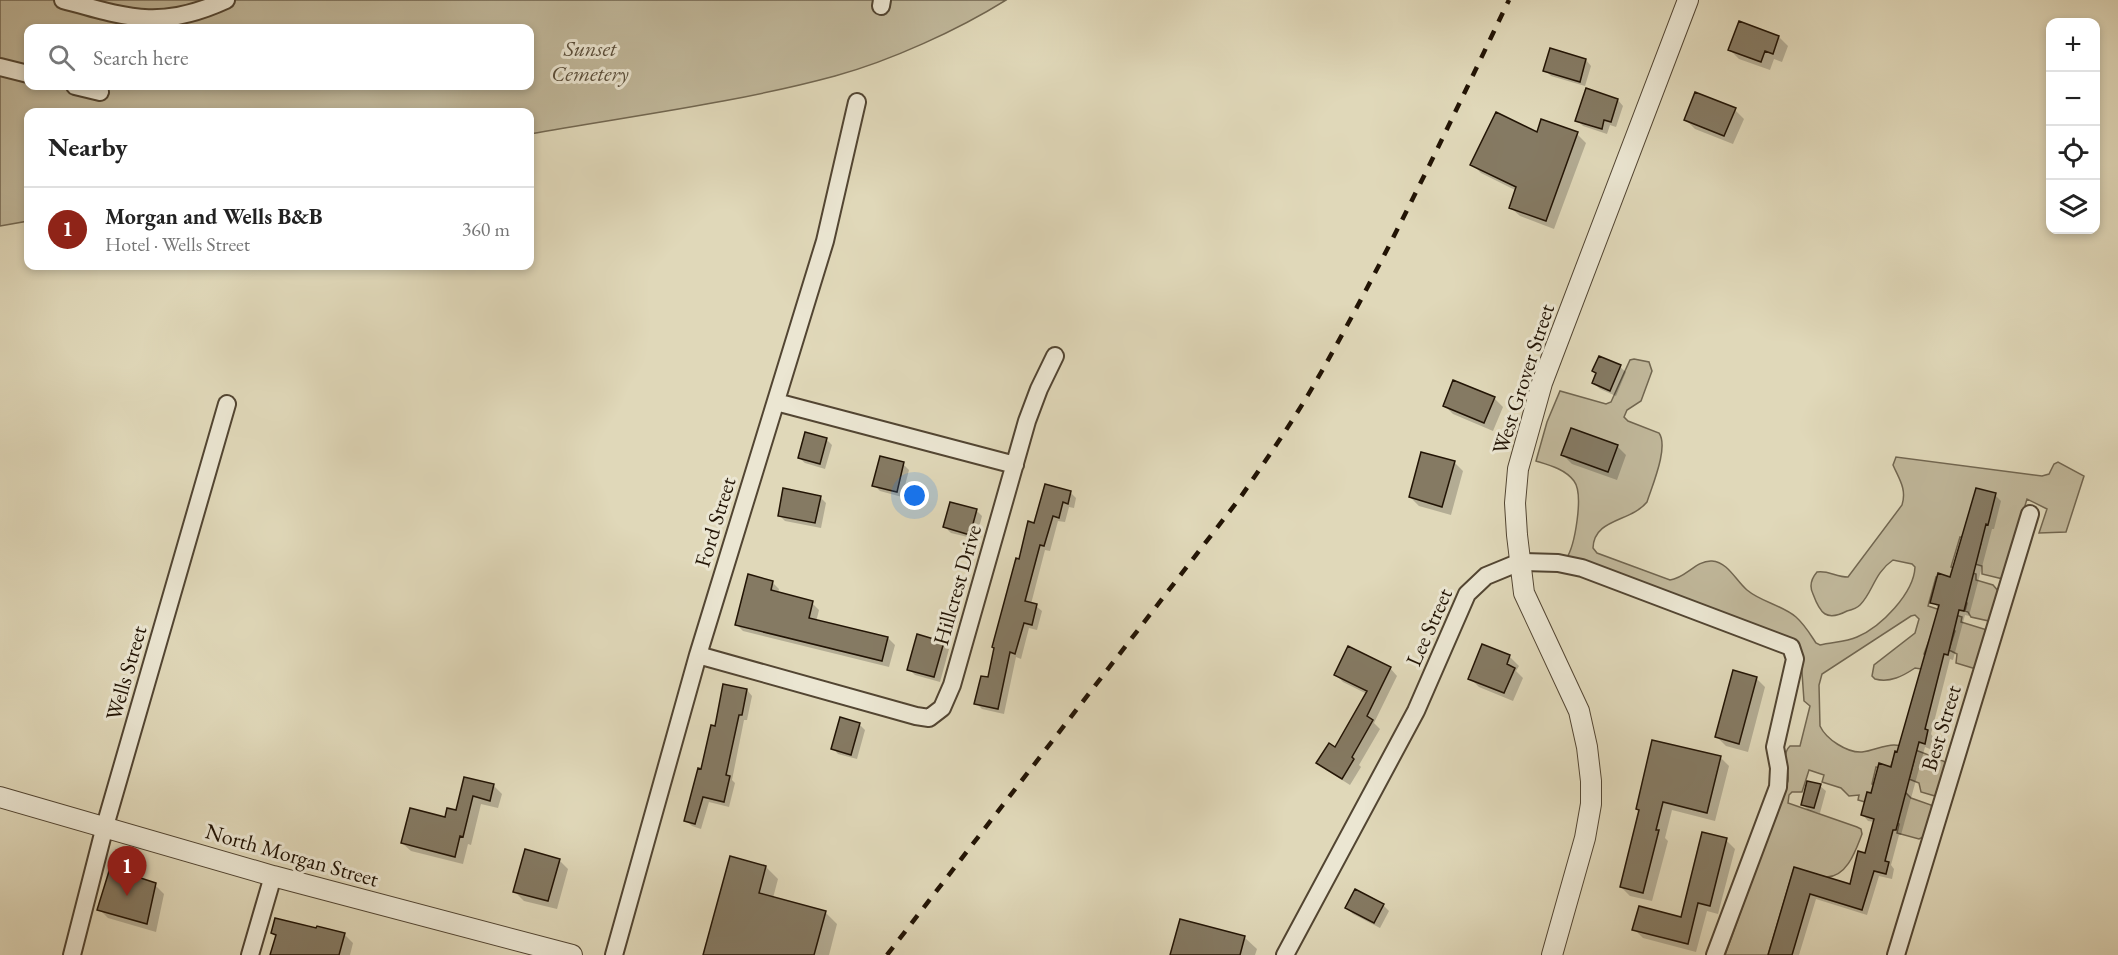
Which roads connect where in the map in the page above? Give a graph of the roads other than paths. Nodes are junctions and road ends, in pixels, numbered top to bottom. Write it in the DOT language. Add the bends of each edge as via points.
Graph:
graph roads {
  1 [pos="63,0"];
  2 [pos="130,0"];
  3 [pos="226,0"];
  4 [pos="1688,0"];
  5 [pos="126,17"];
  6 [pos="0,67"];
  7 [pos="24,73"];
  8 [pos="92,90"];
  9 [pos="100,92"];
  10 [pos="857,102"];
  11 [pos="1055,356"];
  12 [pos="776,402"];
  13 [pos="227,404"];
  14 [pos="1015,465"];
  15 [pos="2030,514"];
  16 [pos="1520,562"];
  17 [pos="698,655"];
  18 [pos="0,797"];
  19 [pos="105,826"];
  20 [pos="273,876"];
  21 [pos="72,955"];
  22 [pos="250,955"];
  23 [pos="572,955"];
  24 [pos="614,955"];
  25 [pos="1285,955"];
  26 [pos="1555,955"];
  27 [pos="1715,955"];
  28 [pos="1896,955"];
  1 -- 5 [label="street"];
  2 -- 5 [label="street"];
  3 -- 5 [label="street" via="203,11 167,19"];
  4 -- 16 [label="street, West Grover Street" via="1539,394 1518,469 1515,503"];
  6 -- 7 [label="street"];
  8 -- 9 [label="street"];
  10 -- 12 [label="street, Ford Street" via="825,241"];
  11 -- 14 [label="street" via="1039,389"];
  12 -- 14 [label="street"];
  12 -- 17 [label="street, Ford Street"];
  13 -- 19 [label="street, Wells Street"];
  14 -- 17 [label="street, Hillcrest Drive" via="952,685 942,708 929,718"];
  15 -- 28 [label="street, Best Street"];
  16 -- 25 [label="street, Lee Street" via="1486,576 1467,594 1416,711"];
  16 -- 26 [label="street, West Grover Street" via="1524,593 1579,711 1591,781 1585,838"];
  16 -- 27 [label="street, Lee Street" via="1582,568 1791,647 1796,659 1775,747 1778,787"];
  17 -- 24 [label="street, Ford Street"];
  18 -- 19 [label="street, North Morgan Street"];
  19 -- 20 [label="street, North Morgan Street"];
  19 -- 21 [label="street, Wells Street"];
  20 -- 22 [label="street"];
  20 -- 23 [label="street, North Morgan Street"];
}
